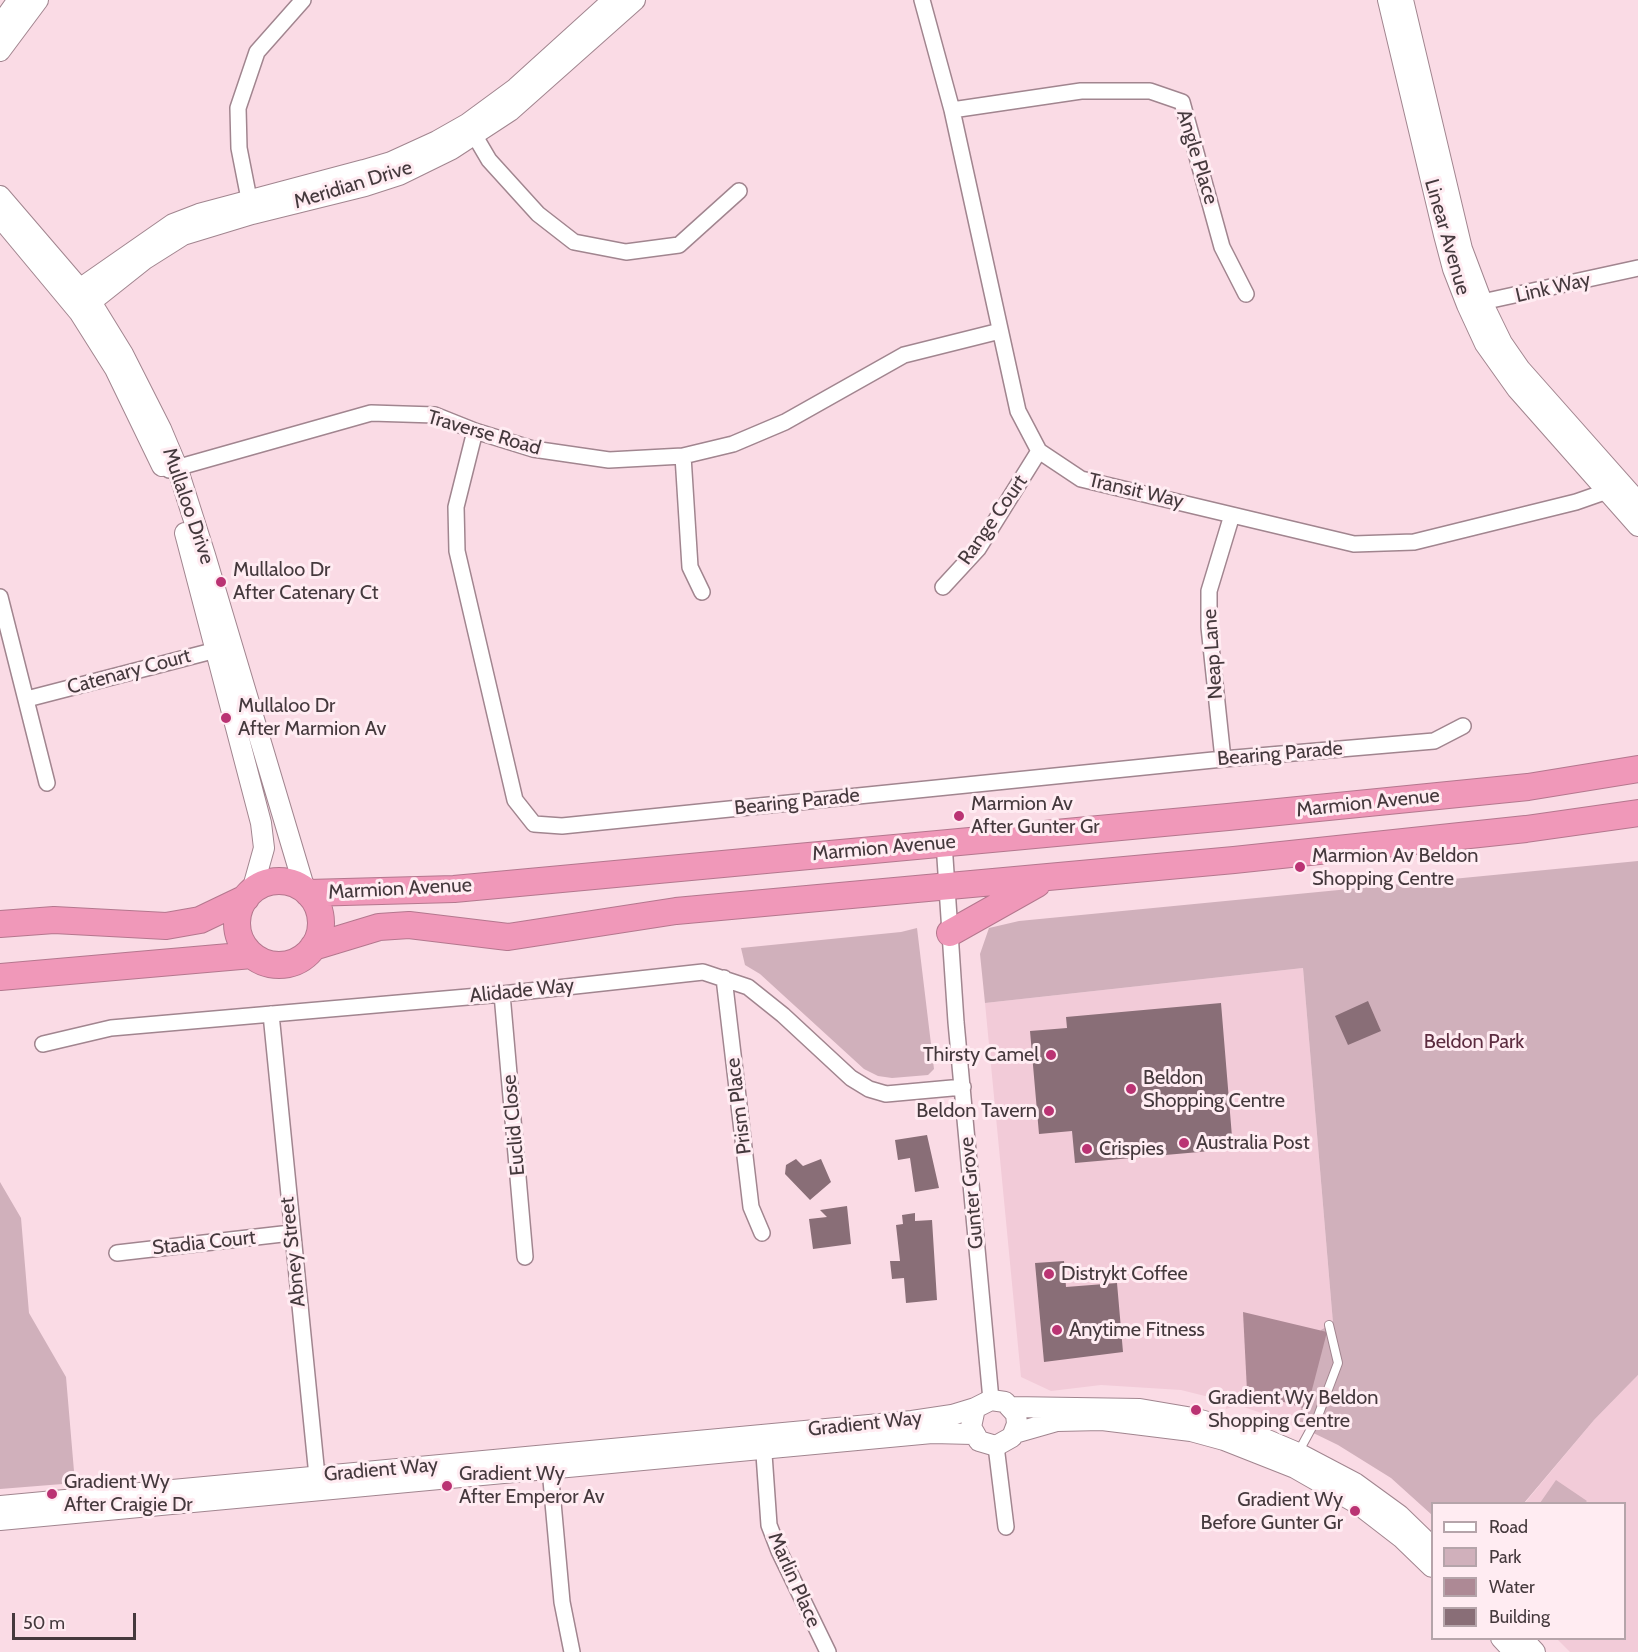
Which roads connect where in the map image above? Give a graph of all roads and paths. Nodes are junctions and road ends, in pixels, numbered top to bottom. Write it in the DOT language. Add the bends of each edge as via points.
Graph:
graph roads {
  1 [pos="18,0"];
  2 [pos="38,0"];
  3 [pos="303,0"];
  4 [pos="613,0"];
  5 [pos="635,0"];
  6 [pos="922,0"];
  7 [pos="1388,0"];
  8 [pos="1403,0"];
  9 [pos="0,25"];
  10 [pos="0,51"];
  11 [pos="952,110"];
  12 [pos="472,129"];
  13 [pos="739,191"];
  14 [pos="0,196"];
  15 [pos="250,207"];
  16 [pos="0,217"];
  17 [pos="1638,268"];
  18 [pos="1246,294"];
  19 [pos="80,300"];
  20 [pos="1475,304"];
  21 [pos="1000,331"];
  22 [pos="475,431"];
  23 [pos="1039,451"];
  24 [pos="683,456"];
  25 [pos="171,469"];
  26 [pos="1616,488"];
  27 [pos="1638,502"];
  28 [pos="1232,515"];
  29 [pos="1638,526"];
  30 [pos="943,587"];
  31 [pos="702,592"];
  32 [pos="0,597"];
  33 [pos="224,648"];
  34 [pos="27,699"];
  35 [pos="1463,726"];
  36 [pos="1223,759"];
  37 [pos="1638,759"];
  38 [pos="1638,770"];
  39 [pos="47,783"];
  40 [pos="1528,787"];
  41 [pos="1638,813"];
  42 [pos="944,843"];
  43 [pos="1048,878"];
  44 [pos="947,887"];
  45 [pos="307,892"];
  46 [pos="249,894"];
  47 [pos="0,924"];
  48 [pos="950,933"];
  49 [pos="314,947"];
  50 [pos="252,955"];
  51 [pos="0,977"];
  52 [pos="724,978"];
  53 [pos="501,994"];
  54 [pos="271,1014"];
  55 [pos="43,1044"];
  56 [pos="963,1087"];
  57 [pos="291,1233"];
  58 [pos="762,1233"];
  59 [pos="117,1253"];
  60 [pos="525,1257"];
  61 [pos="1329,1325"];
  62 [pos="983,1404"];
  63 [pos="1011,1407"];
  64 [pos="1015,1433"];
  65 [pos="973,1434"];
  66 [pos="763,1442"];
  67 [pos="996,1446"];
  68 [pos="1298,1453"];
  69 [pos="549,1462"];
  70 [pos="318,1483"];
  71 [pos="0,1506"];
  72 [pos="0,1520"];
  73 [pos="1006,1527"];
  74 [pos="1431,1546"];
  75 [pos="1431,1566"];
  76 [pos="1503,1640"];
  77 [pos="1524,1640"];
  78 [pos="572,1652"];
  79 [pos="828,1652"];
  80 [pos="1514,1652"];
  81 [pos="1535,1652"];
  1 -- 9 [label="street"];
  2 -- 10 [label="street"];
  3 -- 15 [label="street" via="257,52 238,108 239,148"];
  4 -- 12 [label="street, Meridian Drive"];
  5 -- 12 [label="street, Meridian Drive" via="517,105"];
  6 -- 11 [label="street, Transit Way"];
  7 -- 20 [label="street, Linear Avenue" via="1443,235"];
  8 -- 20 [label="street, Linear Avenue"];
  11 -- 18 [label="street, Angle Place" via="1081,91 1150,91 1182,102 1222,247"];
  11 -- 21 [label="street, Transit Way"];
  12 -- 13 [label="street" via="489,160 538,214 574,242 626,252 679,245"];
  12 -- 15 [label="street, Meridian Drive" via="391,162"];
  14 -- 19 [label="street, Mullaloo Drive"];
  15 -- 19 [label="street, Meridian Drive" via="199,214 173,224"];
  16 -- 19 [label="street, Mullaloo Drive"];
  17 -- 20 [label="street, Link Way"];
  19 -- 25 [label="street, Mullaloo Drive"];
  20 -- 26 [label="street, Linear Avenue" via="1520,369"];
  21 -- 23 [label="street, Transit Way" via="1018,411"];
  21 -- 24 [label="street, Traverse Road" via="904,355 784,422 733,444"];
  22 -- 24 [label="street, Traverse Road" via="533,449 609,460"];
  22 -- 25 [label="street, Traverse Road" via="435,415 371,413"];
  22 -- 36 [label="street, Bearing Parade" via="456,507 457,551 515,801 534,824 562,826"];
  23 -- 28 [label="street, Transit Way" via="1081,479"];
  23 -- 30 [label="street, Range Court" via="978,549"];
  24 -- 31 [label="street" via="690,567"];
  25 -- 33 [label="street, Mullaloo Drive" via="184,526"];
  26 -- 27 [label="street, Linear Avenue"];
  26 -- 28 [label="street, Transit Way" via="1414,542 1354,544"];
  26 -- 29 [label="street, Linear Avenue"];
  28 -- 36 [label="street, Neap Lane" via="1209,591"];
  32 -- 34 [label="street"];
  33 -- 34 [label="street, Catenary Court"];
  33 -- 45 [label="street, Mullaloo Drive"];
  33 -- 46 [label="street, Mullaloo Drive" via="264,848"];
  34 -- 39 [label="street"];
  35 -- 36 [label="street, Bearing Parade" via="1434,741"];
  37 -- 40 [label="highway" via="1539,776"];
  38 -- 40 [label="highway, Marmion Avenue"];
  40 -- 42 [label="highway, Marmion Avenue"];
  41 -- 43 [label="highway, Marmion Avenue" via="1526,830"];
  42 -- 44 [label="street, Gunter Grove"];
  42 -- 45 [label="highway, Marmion Avenue" via="454,889"];
  43 -- 44 [label="highway, Marmion Avenue"];
  43 -- 48 [label="highway"];
  44 -- 48 [label="street, Gunter Grove"];
  44 -- 49 [label="highway, Marmion Avenue" via="676,911 508,937 409,925 379,927"];
  45 -- 46 [label="highway" via="284,881 262,885"];
  45 -- 49 [label="highway" via="321,919"];
  46 -- 47 [label="highway" via="200,920 166,926 54,920"];
  46 -- 50 [label="highway" via="241,907 238,928"];
  48 -- 56 [label="street, Gunter Grove"];
  49 -- 50 [label="highway" via="301,959 285,965 267,963"];
  50 -- 51 [label="highway"];
  52 -- 53 [label="street, Alidade Way" via="703,972"];
  52 -- 56 [label="street, Alidade Way" via="748,987 851,1078 869,1089 886,1094"];
  52 -- 58 [label="street, Prism Place" via="751,1207"];
  53 -- 54 [label="street, Alidade Way"];
  53 -- 60 [label="street, Euclid Close"];
  54 -- 55 [label="street, Alidade Way" via="111,1028"];
  54 -- 57 [label="street, Abney Street"];
  56 -- 62 [label="street, Gunter Grove"];
  57 -- 59 [label="street, Stadia Court"];
  57 -- 70 [label="street, Abney Street"];
  61 -- 68 [label="lane" via="1338,1362 1318,1416"];
  62 -- 63 [label="street" via="1002,1401"];
  62 -- 65 [label="street" via="971,1419"];
  62 -- 66 [label="street, Gradient Way" via="952,1415"];
  63 -- 64 [label="street" via="1017,1419"];
  63 -- 68 [label="street" via="1150,1411 1223,1425"];
  64 -- 67 [label="street"];
  64 -- 75 [label="street" via="1057,1421 1102,1420 1191,1431 1224,1440 1295,1468 1358,1504"];
  65 -- 66 [label="street, Gradient Way"];
  65 -- 67 [label="street" via="983,1444"];
  66 -- 69 [label="street, Gradient Way"];
  66 -- 79 [label="street, Marlin Place" via="770,1525 778,1551"];
  67 -- 73 [label="street"];
  68 -- 74 [label="street" via="1355,1483 1399,1515"];
  69 -- 70 [label="street, Gradient Way"];
  69 -- 78 [label="street" via="562,1602"];
  70 -- 71 [label="street, Gradient Way"];
  70 -- 72 [label="street, Gradient Way"];
  76 -- 80 [label="street"];
  77 -- 81 [label="street"];
}
